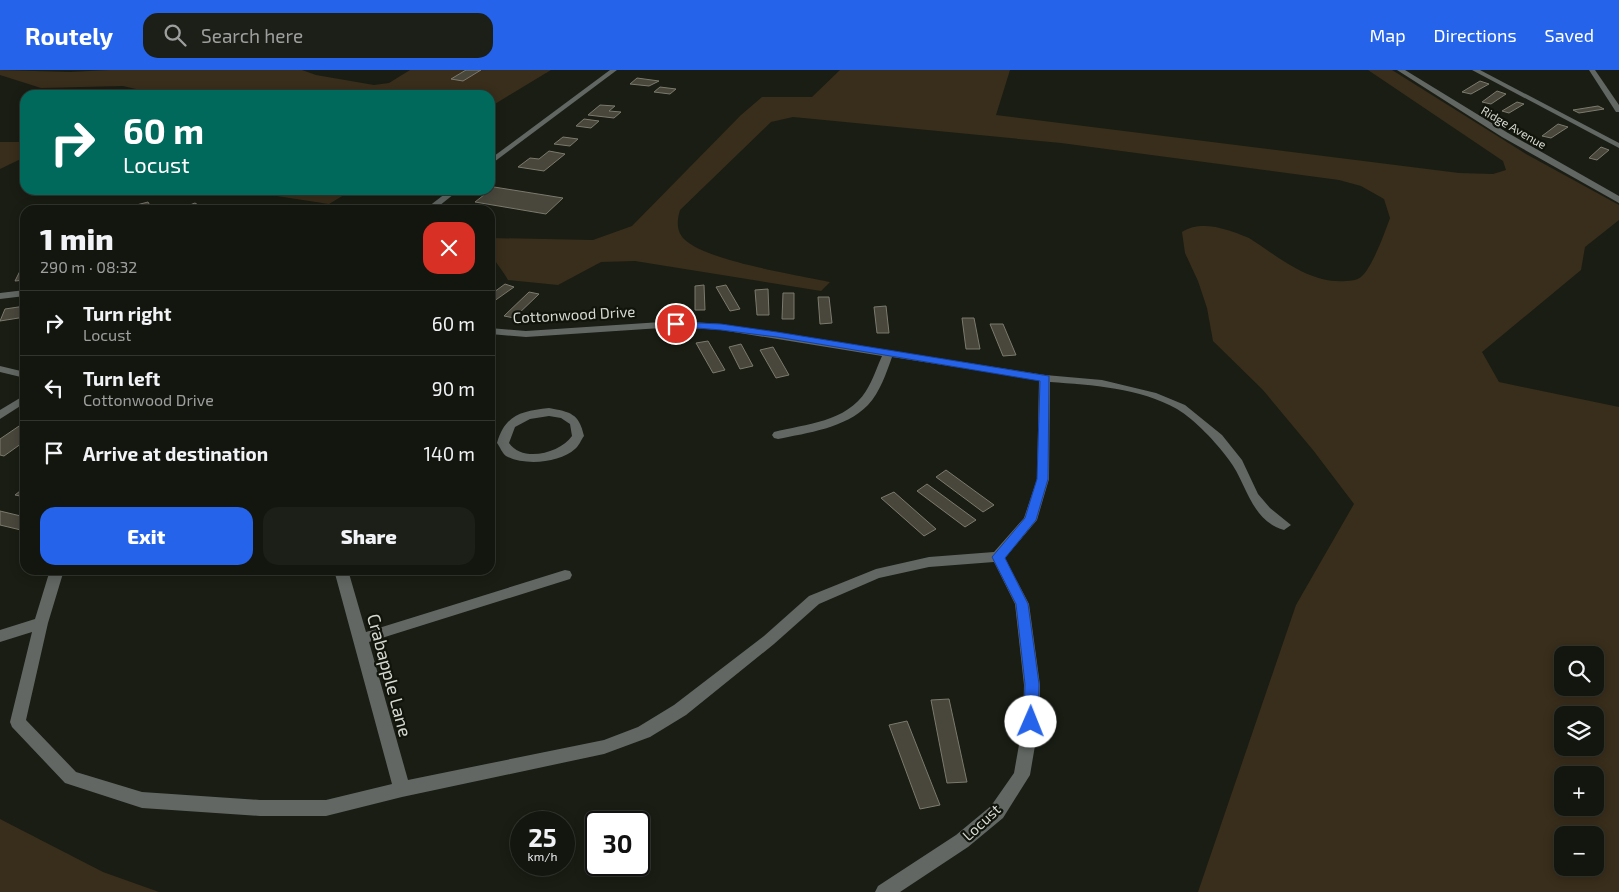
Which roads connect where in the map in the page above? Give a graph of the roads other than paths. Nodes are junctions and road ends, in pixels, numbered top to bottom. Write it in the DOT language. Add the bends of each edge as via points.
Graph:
graph roads {
  1 [pos="614,70"];
  2 [pos="1400,70"];
  3 [pos="1475,70"];
  4 [pos="1592,70"];
  5 [pos="1619,110"];
  6 [pos="1619,146"];
  7 [pos="495,159"];
  8 [pos="448,195"];
  9 [pos="1619,200"];
  10 [pos="435,205"];
  11 [pos="20,294"];
  12 [pos="0,296"];
  13 [pos="495,331"];
  14 [pos="888,353"];
  15 [pos="0,369"];
  16 [pos="20,374"];
  17 [pos="1045,378"];
  18 [pos="20,401"];
  19 [pos="0,415"];
  20 [pos="778,435"];
  21 [pos="503,440"];
  22 [pos="495,441"];
  23 [pos="1284,525"];
  24 [pos="998,557"];
  25 [pos="55,575"];
  26 [pos="342,575"];
  27 [pos="565,575"];
  28 [pos="41,623"];
  29 [pos="0,636"];
  30 [pos="361,640"];
  31 [pos="402,789"];
  32 [pos="884,892"];
  1 -- 7 [label="street"];
  2 -- 9 [label="street, Ridge Avenue"];
  3 -- 6 [label="street"];
  4 -- 5 [label="street"];
  8 -- 10 [label="street"];
  11 -- 12 [label="street"];
  13 -- 14 [label="street, Cottonwood Drive" via="526,334 676,324 712,326"];
  14 -- 17 [label="street, Cottonwood Drive"];
  14 -- 20 [label="street" via="871,394 856,409 808,430"];
  15 -- 16 [label="street"];
  17 -- 23 [label="street, Cottonwood Drive" via="1102,383 1152,395 1181,407 1218,438 1236,460 1253,496 1265,511"];
  17 -- 24 [label="street" via="1040,492 1030,520"];
  18 -- 19 [label="street"];
  21 -- 21 [label="street" via="513,454 530,459 562,452 574,442 578,433 577,426 565,415 535,413 512,424"];
  21 -- 22 [label="street"];
  24 -- 31 [label="street" via="929,562 876,574 814,600 680,710 644,732 604,747"];
  24 -- 32 [label="street, Locust" via="1022,604 1032,684 1031,722 1022,775 997,812 962,841"];
  25 -- 28 [label="street"];
  26 -- 30 [label="street, Crabapple Lane"];
  27 -- 30 [label="street"];
  28 -- 29 [label="street"];
  28 -- 31 [label="street" via="18,722 71,778 142,800 260,808 326,808"];
  30 -- 31 [label="street, Crabapple Lane"];
}
